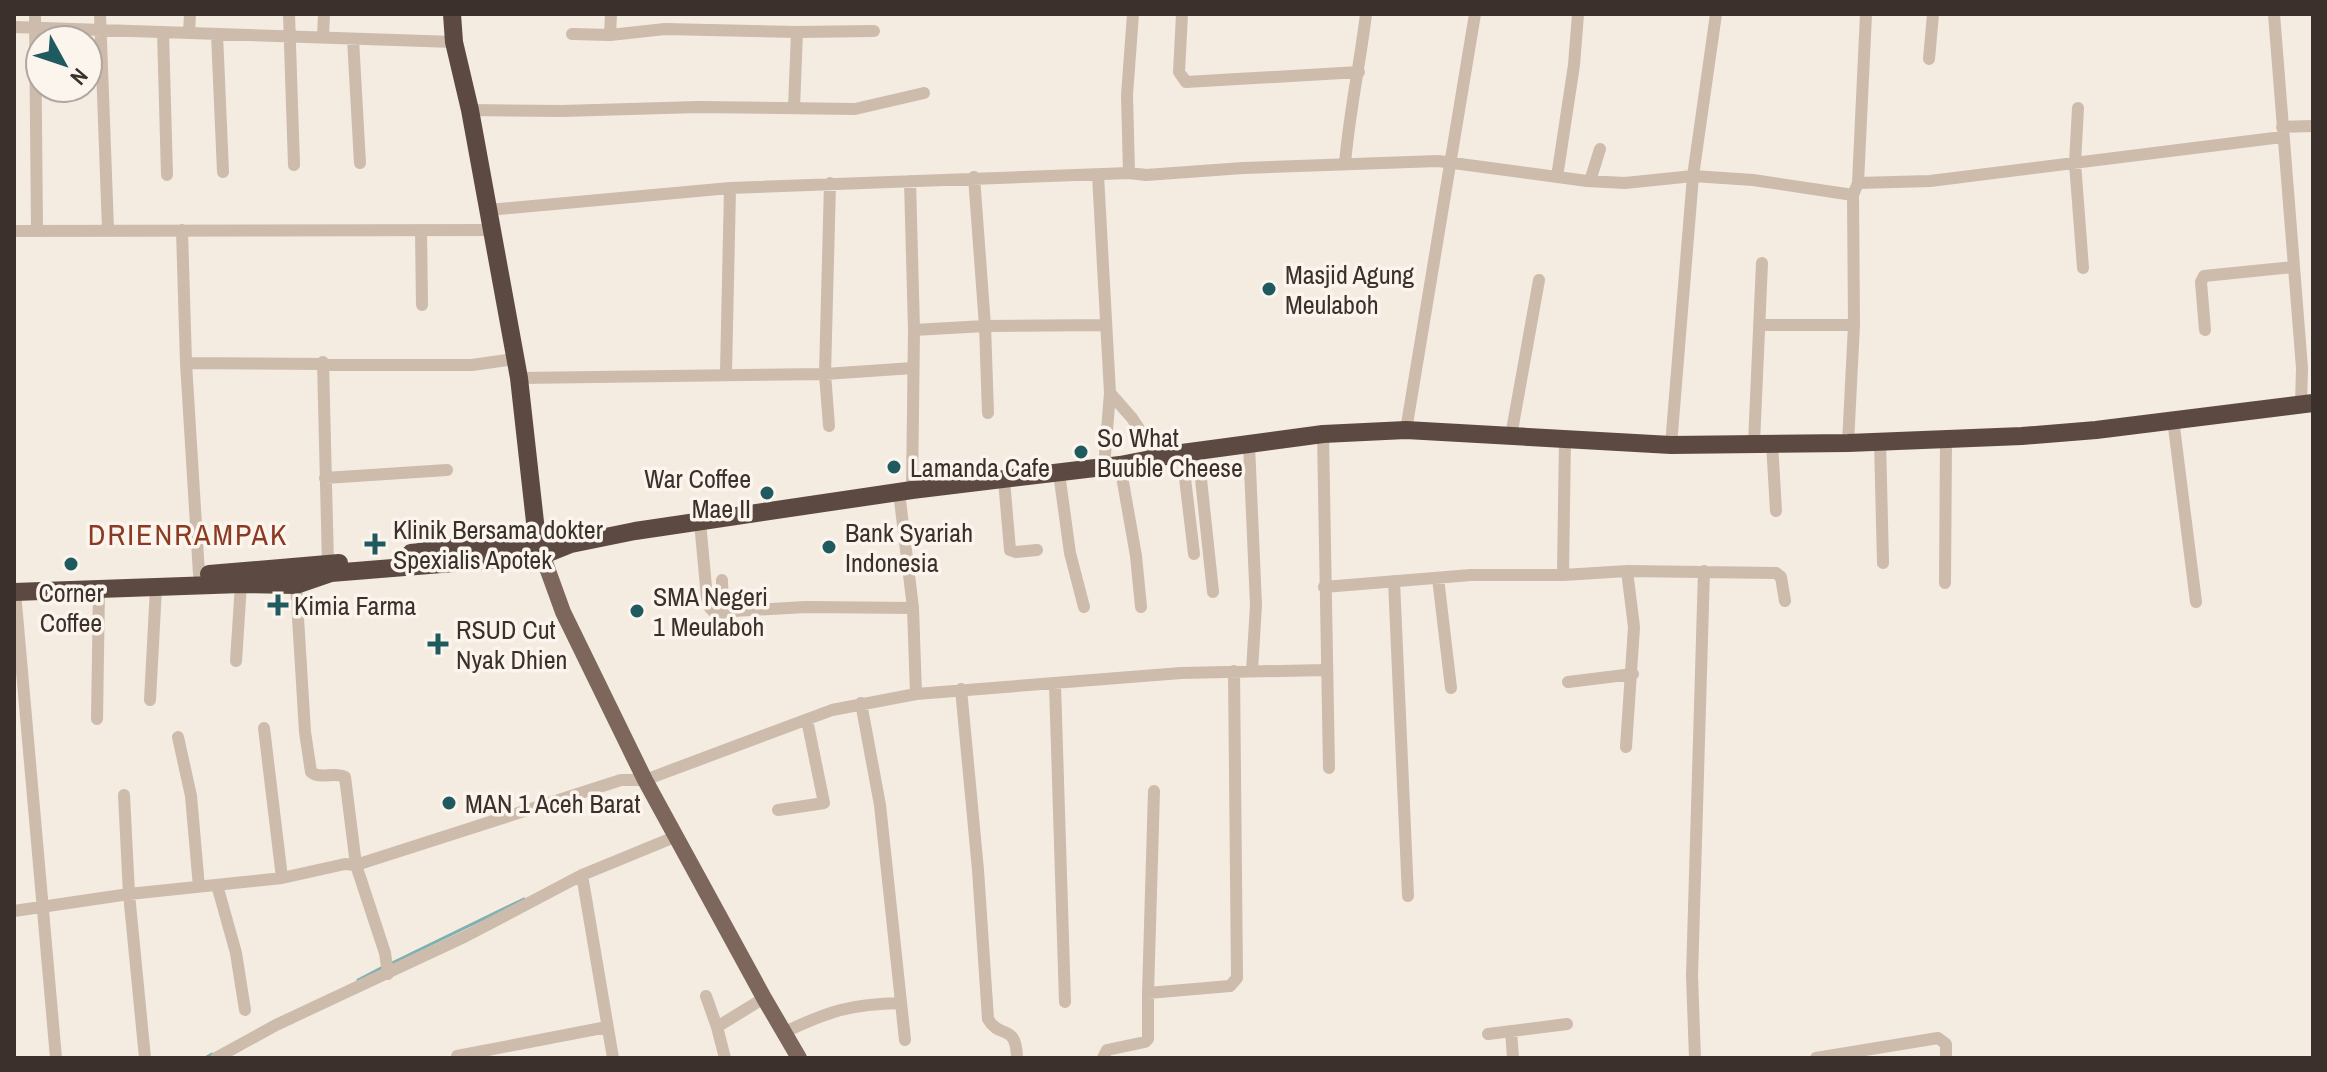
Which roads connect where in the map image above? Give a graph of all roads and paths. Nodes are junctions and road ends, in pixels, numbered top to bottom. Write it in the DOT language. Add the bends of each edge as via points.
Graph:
graph roads {
  1 [pos="190,14"];
  2 [pos="289,14"];
  3 [pos="324,14"];
  4 [pos="452,14"];
  5 [pos="611,14"];
  6 [pos="1133,14"];
  7 [pos="1182,14"];
  8 [pos="1366,14"];
  9 [pos="1475,14"];
  10 [pos="1578,14"];
  11 [pos="1716,14"];
  12 [pos="1866,14"];
  13 [pos="1933,14"];
  14 [pos="2274,14"];
  15 [pos="35,21"];
  16 [pos="57,24"];
  17 [pos="14,27"];
  18 [pos="104,30"];
  19 [pos="874,31"];
  20 [pos="163,32"];
  21 [pos="797,32"];
  22 [pos="189,33"];
  23 [pos="217,34"];
  24 [pos="572,34"];
  25 [pos="610,35"];
  26 [pos="288,36"];
  27 [pos="323,37"];
  28 [pos="353,39"];
  29 [pos="454,42"];
  30 [pos="1929,59"];
  31 [pos="1359,72"];
  32 [pos="924,93"];
  33 [pos="104,104"];
  34 [pos="794,108"];
  35 [pos="2078,108"];
  36 [pos="470,110"];
  37 [pos="2313,126"];
  38 [pos="2282,132"];
  39 [pos="1600,149"];
  40 [pos="360,163"];
  41 [pos="1448,163"];
  42 [pos="2075,163"];
  43 [pos="1345,164"];
  44 [pos="294,165"];
  45 [pos="223,172"];
  46 [pos="1129,173"];
  47 [pos="167,175"];
  48 [pos="1098,175"];
  49 [pos="1693,176"];
  50 [pos="974,177"];
  51 [pos="1557,177"];
  52 [pos="910,181"];
  53 [pos="1590,181"];
  54 [pos="830,183"];
  55 [pos="730,188"];
  56 [pos="1855,189"];
  57 [pos="488,210"];
  58 [pos="108,229"];
  59 [pos="182,230"];
  60 [pos="421,230"];
  61 [pos="492,230"];
  62 [pos="14,231"];
  63 [pos="37,231"];
  64 [pos="1762,263"];
  65 [pos="2293,267"];
  66 [pos="2083,268"];
  67 [pos="1539,280"];
  68 [pos="422,305"];
  69 [pos="1106,325"];
  70 [pos="1759,325"];
  71 [pos="1854,325"];
  72 [pos="985,326"];
  73 [pos="914,330"];
  74 [pos="2205,330"];
  75 [pos="323,362"];
  76 [pos="186,363"];
  77 [pos="516,368"];
  78 [pos="913,368"];
  79 [pos="726,373"];
  80 [pos="825,374"];
  81 [pos="1110,393"];
  82 [pos="2307,404"];
  83 [pos="988,413"];
  84 [pos="2173,419"];
  85 [pos="829,426"];
  86 [pos="1406,430"];
  87 [pos="1323,434"];
  88 [pos="1511,436"];
  89 [pos="1565,438"];
  90 [pos="1946,440"];
  91 [pos="1880,441"];
  92 [pos="1763,443"];
  93 [pos="1848,443"];
  94 [pos="1249,445"];
  95 [pos="1671,445"];
  96 [pos="1190,452"];
  97 [pos="1158,458"];
  98 [pos="1112,466"];
  99 [pos="447,470"];
  100 [pos="1059,473"];
  101 [pos="325,478"];
  102 [pos="1004,480"];
  103 [pos="906,491"];
  104 [pos="1776,511"];
  105 [pos="700,522"];
  106 [pos="539,548"];
  107 [pos="1037,550"];
  108 [pos="1194,554"];
  109 [pos="1883,563"];
  110 [pos="328,564"];
  111 [pos="1627,571"];
  112 [pos="1704,571"];
  113 [pos="199,574"];
  114 [pos="1563,575"];
  115 [pos="1438,578"];
  116 [pos="722,580"];
  117 [pos="1394,581"];
  118 [pos="14,583"];
  119 [pos="1945,583"];
  120 [pos="241,584"];
  121 [pos="296,585"];
  122 [pos="1324,587"];
  123 [pos="156,588"];
  124 [pos="99,590"];
  125 [pos="14,592"];
  126 [pos="1213,592"];
  127 [pos="1785,601"];
  128 [pos="2196,602"];
  129 [pos="1084,607"];
  130 [pos="1141,607"];
  131 [pos="913,608"];
  132 [pos="723,613"];
  133 [pos="236,661"];
  134 [pos="1326,670"];
  135 [pos="1234,671"];
  136 [pos="1252,671"];
  137 [pos="1633,674"];
  138 [pos="1568,682"];
  139 [pos="1055,685"];
  140 [pos="1451,688"];
  141 [pos="961,689"];
  142 [pos="916,694"];
  143 [pos="150,700"];
  144 [pos="861,703"];
  145 [pos="97,719"];
  146 [pos="807,720"];
  147 [pos="264,728"];
  148 [pos="178,737"];
  149 [pos="1626,747"];
  150 [pos="1329,768"];
  151 [pos="645,780"];
  152 [pos="1154,791"];
  153 [pos="124,795"];
  154 [pos="778,810"];
  155 [pos="677,836"];
  156 [pos="356,865"];
  157 [pos="582,875"];
  158 [pos="282,878"];
  159 [pos="217,885"];
  160 [pos="199,887"];
  161 [pos="129,894"];
  162 [pos="1408,896"];
  163 [pos="44,906"];
  164 [pos="14,911"];
  165 [pos="386,963"];
  166 [pos="1148,993"];
  167 [pos="706,996"];
  168 [pos="764,998"];
  169 [pos="1065,1002"];
  170 [pos="901,1003"];
  171 [pos="245,1010"];
  172 [pos="1567,1024"];
  173 [pos="607,1027"];
  174 [pos="717,1027"];
  175 [pos="1511,1031"];
  176 [pos="785,1032"];
  177 [pos="1488,1034"];
  178 [pos="905,1040"];
  179 [pos="457,1056"];
  180 [pos="56,1058"];
  181 [pos="145,1058"];
  182 [pos="216,1058"];
  183 [pos="613,1058"];
  184 [pos="725,1058"];
  185 [pos="799,1058"];
  186 [pos="1017,1058"];
  187 [pos="1103,1058"];
  188 [pos="1513,1058"];
  189 [pos="1695,1058"];
  190 [pos="1816,1058"];
  191 [pos="1946,1058"];
  1 -- 22 [label="street"];
  2 -- 26 [label="street"];
  3 -- 27 [label="street"];
  4 -- 29 [label="highway"];
  5 -- 25 [label="street"];
  6 -- 46 [label="street"];
  7 -- 31 [label="street" via="1179,72 1186,82"];
  8 -- 31 [label="street"];
  9 -- 41 [label="street"];
  10 -- 51 [label="street"];
  11 -- 49 [label="street"];
  12 -- 56 [label="street"];
  13 -- 30 [label="street"];
  14 -- 38 [label="street"];
  15 -- 16 [label="street"];
  15 -- 17 [label="street"];
  15 -- 63 [label="street"];
  18 -- 20 [label="street"];
  19 -- 21 [label="street"];
  20 -- 22 [label="street"];
  20 -- 47 [label="street"];
  21 -- 25 [label="street" via="665,29"];
  21 -- 34 [label="street"];
  22 -- 23 [label="street"];
  23 -- 26 [label="street"];
  23 -- 45 [label="street"];
  24 -- 25 [label="street"];
  26 -- 27 [label="street"];
  26 -- 44 [label="street"];
  27 -- 28 [label="street"];
  28 -- 29 [label="street"];
  28 -- 40 [label="street"];
  29 -- 36 [label="highway"];
  31 -- 43 [label="street"];
  32 -- 34 [label="street" via="855,109"];
  33 -- 58 [label="street"];
  34 -- 36 [label="street"];
  35 -- 42 [label="street"];
  36 -- 57 [label="highway"];
  37 -- 38 [label="street"];
  38 -- 42 [label="street"];
  38 -- 65 [label="street"];
  39 -- 53 [label="street"];
  41 -- 43 [label="street"];
  41 -- 51 [label="street"];
  41 -- 86 [label="street"];
  42 -- 56 [label="street"];
  42 -- 66 [label="street"];
  43 -- 46 [label="street"];
  46 -- 48 [label="street"];
  48 -- 50 [label="street"];
  48 -- 69 [label="street"];
  49 -- 53 [label="street"];
  49 -- 56 [label="street"];
  49 -- 95 [label="street"];
  50 -- 52 [label="street"];
  50 -- 72 [label="street"];
  51 -- 53 [label="street"];
  52 -- 54 [label="street"];
  52 -- 73 [label="street"];
  54 -- 55 [label="street"];
  54 -- 80 [label="street"];
  55 -- 57 [label="street"];
  55 -- 79 [label="street"];
  56 -- 71 [label="street"];
  57 -- 61 [label="highway"];
  58 -- 59 [label="street"];
  58 -- 63 [label="street"];
  59 -- 60 [label="street"];
  59 -- 76 [label="street"];
  60 -- 61 [label="street"];
  60 -- 68 [label="street"];
  61 -- 77 [label="highway"];
  62 -- 63 [label="street"];
  64 -- 70 [label="street"];
  65 -- 74 [label="street" via="2204,276"];
  65 -- 82 [label="street"];
  67 -- 88 [label="street"];
  69 -- 72 [label="street"];
  69 -- 81 [label="street"];
  70 -- 71 [label="street"];
  70 -- 92 [label="street"];
  71 -- 93 [label="street"];
  72 -- 73 [label="street"];
  72 -- 83 [label="street"];
  73 -- 78 [label="street"];
  75 -- 76 [label="street"];
  75 -- 77 [label="street"];
  75 -- 101 [label="street"];
  76 -- 113 [label="street"];
  77 -- 79 [label="street"];
  77 -- 106 [label="highway"];
  78 -- 80 [label="street"];
  78 -- 103 [label="street"];
  79 -- 80 [label="street"];
  80 -- 85 [label="street"];
  81 -- 97 [label="street"];
  81 -- 98 [label="street"];
  82 -- 84 [label="highway"];
  84 -- 90 [label="highway"];
  84 -- 128 [label="street"];
  86 -- 87 [label="highway"];
  86 -- 88 [label="highway"];
  87 -- 94 [label="highway"];
  87 -- 122 [label="street"];
  88 -- 89 [label="highway"];
  89 -- 95 [label="highway"];
  89 -- 114 [label="street"];
  90 -- 91 [label="highway"];
  90 -- 119 [label="street"];
  91 -- 93 [label="highway"];
  91 -- 109 [label="street"];
  92 -- 93 [label="highway"];
  92 -- 95 [label="highway"];
  92 -- 104 [label="street"];
  94 -- 96 [label="highway"];
  94 -- 136 [label="street" via="1256,605"];
  96 -- 97 [label="highway"];
  96 -- 108 [label="street"];
  96 -- 126 [label="street"];
  97 -- 98 [label="highway"];
  98 -- 100 [label="highway"];
  98 -- 130 [label="street" via="1136,556"];
  99 -- 101 [label="street"];
  100 -- 102 [label="highway"];
  100 -- 129 [label="street"];
  101 -- 110 [label="street"];
  102 -- 103 [label="highway"];
  102 -- 107 [label="street" via="1010,550"];
  103 -- 105 [label="highway"];
  103 -- 131 [label="street"];
  105 -- 106 [label="highway"];
  105 -- 132 [label="street" via="707,598 710,608"];
  106 -- 110 [label="highway" via="501,541"];
  106 -- 121 [label="highway" via="331,573"];
  106 -- 151 [label="main road" via="563,612"];
  110 -- 113 [label="highway"];
  111 -- 112 [label="street"];
  111 -- 114 [label="street"];
  111 -- 137 [label="street"];
  112 -- 127 [label="street" via="1776,573"];
  112 -- 189 [label="street" via="1692,961"];
  113 -- 118 [label="highway"];
  114 -- 115 [label="street"];
  115 -- 117 [label="street"];
  115 -- 140 [label="street"];
  116 -- 132 [label="street"];
  117 -- 122 [label="street"];
  117 -- 162 [label="street"];
  120 -- 121 [label="highway"];
  120 -- 123 [label="highway"];
  120 -- 133 [label="street"];
  121 -- 156 [label="street" via="311,772 345,777"];
  122 -- 134 [label="street"];
  123 -- 124 [label="highway"];
  123 -- 143 [label="street"];
  124 -- 125 [label="highway"];
  124 -- 145 [label="street"];
  125 -- 163 [label="street"];
  131 -- 132 [label="street"];
  131 -- 142 [label="street"];
  134 -- 136 [label="street"];
  134 -- 150 [label="street"];
  135 -- 136 [label="street"];
  135 -- 139 [label="street"];
  135 -- 166 [label="street" via="1237,978 1230,986"];
  137 -- 138 [label="street"];
  137 -- 149 [label="street"];
  139 -- 141 [label="street"];
  139 -- 169 [label="street"];
  141 -- 142 [label="street"];
  141 -- 186 [label="street" via="988,1019 1017,1041"];
  142 -- 144 [label="street"];
  144 -- 146 [label="street"];
  144 -- 170 [label="street" via="880,805"];
  146 -- 151 [label="street"];
  146 -- 154 [label="street" via="824,803"];
  147 -- 158 [label="street"];
  148 -- 160 [label="street" via="191,796"];
  151 -- 155 [label="main road"];
  151 -- 156 [label="street" via="621,780"];
  152 -- 166 [label="street"];
  153 -- 161 [label="street"];
  155 -- 157 [label="street"];
  155 -- 168 [label="main road"];
  156 -- 158 [label="street"];
  156 -- 165 [label="street"];
  157 -- 165 [label="street" via="466,936"];
  157 -- 173 [label="street"];
  158 -- 159 [label="street"];
  159 -- 160 [label="street"];
  159 -- 171 [label="street"];
  160 -- 161 [label="street"];
  161 -- 163 [label="street"];
  161 -- 181 [label="street"];
  163 -- 164 [label="street"];
  163 -- 180 [label="street"];
  165 -- 182 [label="street"];
  166 -- 187 [label="street" via="1148,1039 1107,1050"];
  167 -- 174 [label="street"];
  168 -- 174 [label="street"];
  168 -- 176 [label="main road"];
  170 -- 176 [label="street" via="846,1007"];
  170 -- 178 [label="street"];
  172 -- 175 [label="street"];
  173 -- 179 [label="street"];
  173 -- 183 [label="street"];
  174 -- 184 [label="street"];
  175 -- 177 [label="street"];
  175 -- 188 [label="street"];
  176 -- 185 [label="main road"];
  190 -- 191 [label="street" via="1938,1038 1946,1044"];
}
